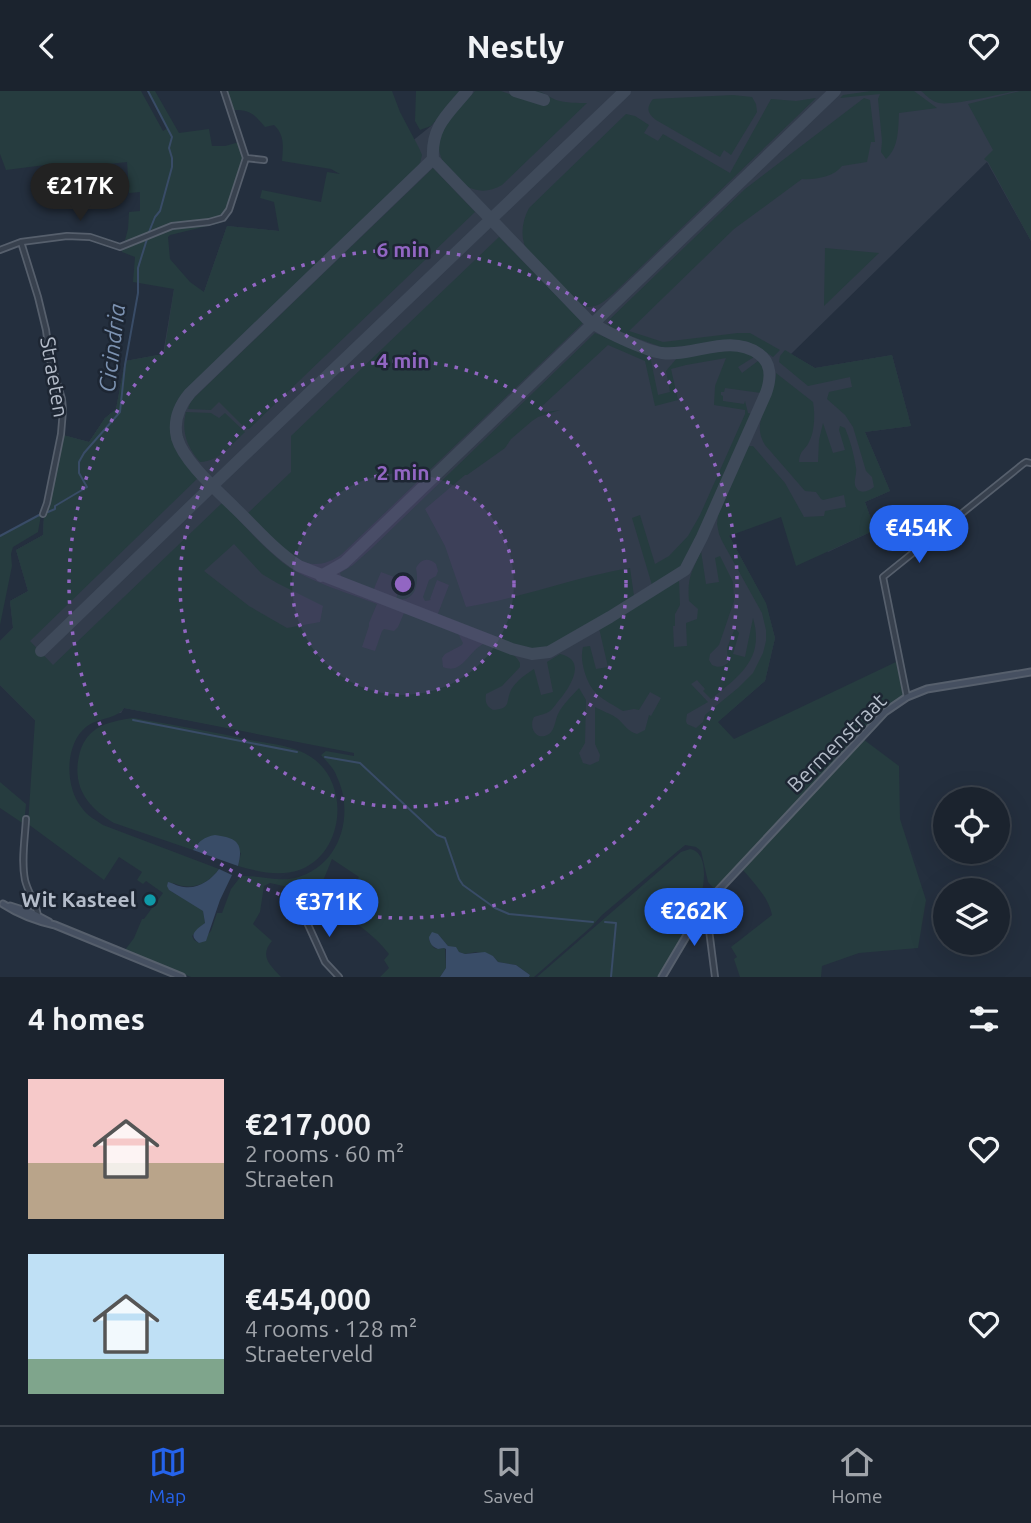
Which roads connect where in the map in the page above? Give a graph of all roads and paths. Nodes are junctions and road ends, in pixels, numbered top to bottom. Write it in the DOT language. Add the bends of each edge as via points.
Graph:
graph roads {
  1 [pos="224,91"];
  2 [pos="246,158"];
  3 [pos="264,160"];
  4 [pos="21,241"];
  5 [pos="0,250"];
  6 [pos="1031,463"];
  7 [pos="43,514"];
  8 [pos="1031,672"];
  9 [pos="907,697"];
  10 [pos="26,819"];
  11 [pos="311,897"];
  12 [pos="2,904"];
  13 [pos="706,906"];
  14 [pos="333,917"];
  15 [pos="38,919"];
  16 [pos="308,923"];
  17 [pos="183,977"];
  18 [pos="339,977"];
  19 [pos="662,977"];
  20 [pos="715,977"];
  1 -- 2 [label="street"];
  2 -- 3 [label="street"];
  2 -- 4 [label="street" via="229,210 220,220 172,226 120,247 77,236"];
  4 -- 5 [label="street"];
  4 -- 7 [label="street, Straeten" via="64,411"];
  6 -- 9 [label="street" via="1023,464 883,577"];
  8 -- 9 [label="street, Bermenstraat" via="939,686"];
  9 -- 13 [label="street, Bermenstraat" via="876,722"];
  10 -- 15 [label="street" via="24,874"];
  11 -- 16 [label="street" via="304,910"];
  12 -- 15 [label="street"];
  13 -- 19 [label="street, Bermenstraat"];
  13 -- 20 [label="street"];
  14 -- 16 [label="street" via="321,915"];
  15 -- 17 [label="street"];
  16 -- 18 [label="street" via="325,963"];
}
